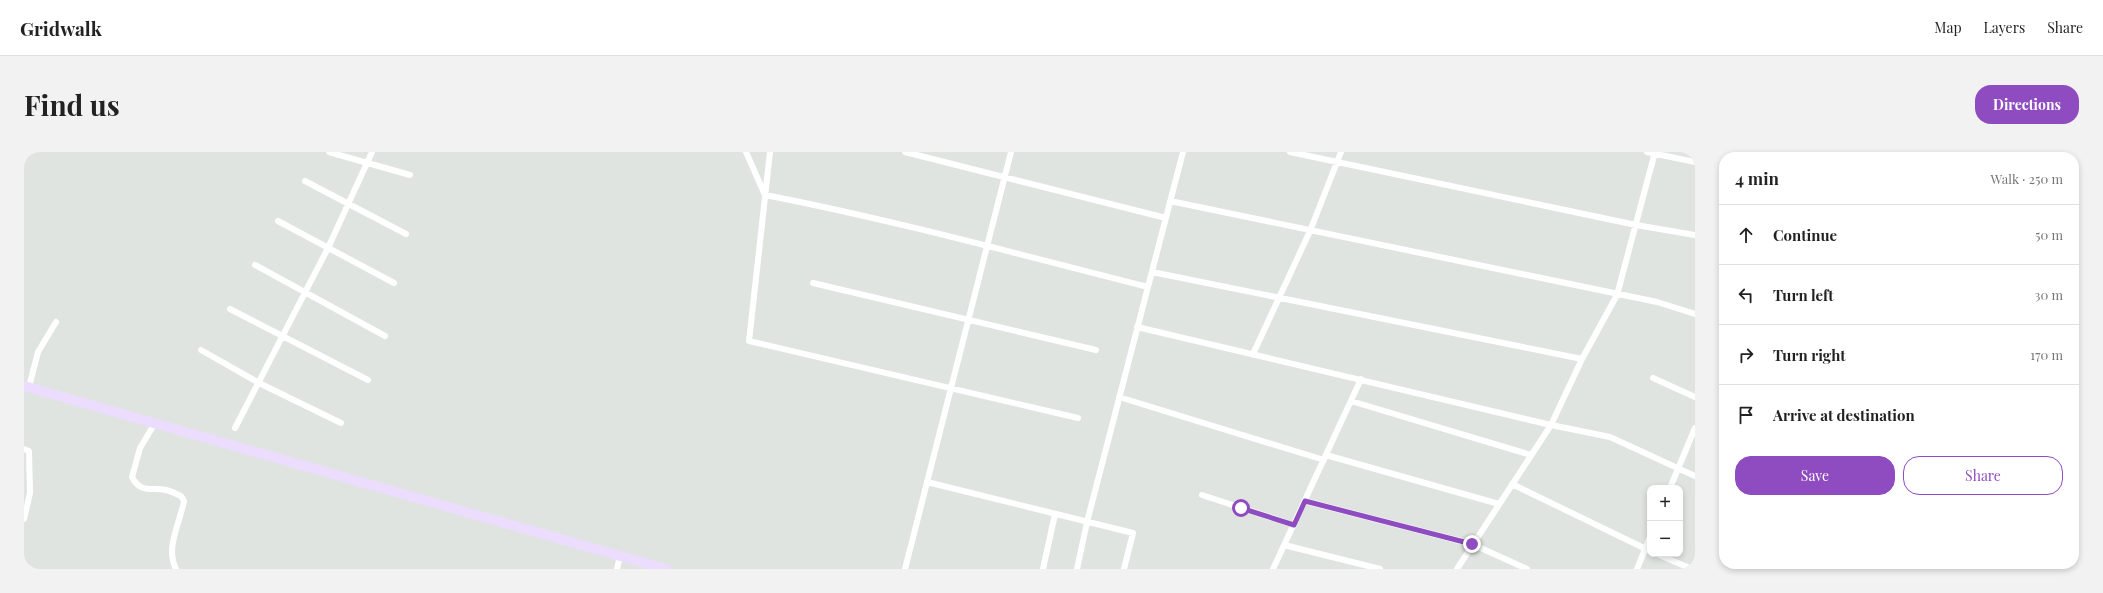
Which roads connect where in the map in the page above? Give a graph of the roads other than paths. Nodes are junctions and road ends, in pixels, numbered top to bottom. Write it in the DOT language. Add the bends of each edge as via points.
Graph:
graph roads {
  1 [pos="329,152"];
  2 [pos="372,152"];
  3 [pos="746,152"];
  4 [pos="770,152"];
  5 [pos="904,152"];
  6 [pos="1011,152"];
  7 [pos="1183,152"];
  8 [pos="1290,152"];
  9 [pos="1341,152"];
  10 [pos="1648,152"];
  11 [pos="1655,153"];
  12 [pos="1695,162"];
  13 [pos="1337,163"];
  14 [pos="368,164"];
  15 [pos="410,175"];
  16 [pos="1005,176"];
  17 [pos="305,181"];
  18 [pos="765,195"];
  19 [pos="1170,201"];
  20 [pos="350,204"];
  21 [pos="1166,218"];
  22 [pos="278,221"];
  23 [pos="1636,225"];
  24 [pos="1310,231"];
  25 [pos="406,234"];
  26 [pos="1695,235"];
  27 [pos="987,246"];
  28 [pos="328,248"];
  29 [pos="255,265"];
  30 [pos="1152,272"];
  31 [pos="394,283"];
  32 [pos="813,283"];
  33 [pos="1148,287"];
  34 [pos="305,292"];
  35 [pos="1616,295"];
  36 [pos="1278,298"];
  37 [pos="230,309"];
  38 [pos="1695,314"];
  39 [pos="968,319"];
  40 [pos="56,322"];
  41 [pos="1138,327"];
  42 [pos="385,336"];
  43 [pos="282,337"];
  44 [pos="201,350"];
  45 [pos="1096,350"];
  46 [pos="1253,354"];
  47 [pos="1582,359"];
  48 [pos="1653,378"];
  49 [pos="1362,379"];
  50 [pos="368,380"];
  51 [pos="259,383"];
  52 [pos="26,387"];
  53 [pos="950,388"];
  54 [pos="1695,396"];
  55 [pos="1119,397"];
  56 [pos="1351,401"];
  57 [pos="1078,418"];
  58 [pos="155,423"];
  59 [pos="342,423"];
  60 [pos="1551,425"];
  61 [pos="235,428"];
  62 [pos="1695,428"];
  63 [pos="24,449"];
  64 [pos="1531,455"];
  65 [pos="1325,457"];
  66 [pos="1678,469"];
  67 [pos="1695,476"];
  68 [pos="927,482"];
  69 [pos="1512,484"];
  70 [pos="1671,485"];
  71 [pos="1202,495"];
  72 [pos="1305,501"];
  73 [pos="1499,504"];
  74 [pos="1055,514"];
  75 [pos="24,519"];
  76 [pos="1087,522"];
  77 [pos="1294,525"];
  78 [pos="1472,544"];
  79 [pos="1284,545"];
  80 [pos="1647,550"];
  81 [pos="1647,552"];
  82 [pos="620,556"];
  83 [pos="1664,557"];
  84 [pos="176,569"];
  85 [pos="617,569"];
  86 [pos="666,569"];
  87 [pos="904,569"];
  88 [pos="1044,569"];
  89 [pos="1077,569"];
  90 [pos="1124,569"];
  91 [pos="1273,569"];
  92 [pos="1380,569"];
  93 [pos="1457,569"];
  94 [pos="1527,569"];
  95 [pos="1637,569"];
  96 [pos="1692,569"];
  1 -- 14 [label="street"];
  2 -- 14 [label="street"];
  3 -- 18 [label="street"];
  4 -- 18 [label="street"];
  5 -- 16 [label="street"];
  6 -- 16 [label="street"];
  7 -- 19 [label="street"];
  8 -- 13 [label="street"];
  9 -- 13 [label="street"];
  10 -- 11 [label="street"];
  11 -- 12 [label="street"];
  11 -- 23 [label="street"];
  13 -- 23 [label="street"];
  13 -- 24 [label="street"];
  14 -- 15 [label="street"];
  14 -- 20 [label="street"];
  16 -- 21 [label="street"];
  16 -- 27 [label="street"];
  17 -- 20 [label="street"];
  18 -- 27 [label="street"];
  18 -- 53 [label="street" via="749,341"];
  19 -- 21 [label="street"];
  19 -- 24 [label="street"];
  20 -- 25 [label="street"];
  20 -- 28 [label="street"];
  21 -- 30 [label="street"];
  22 -- 28 [label="street"];
  23 -- 26 [label="street"];
  23 -- 35 [label="street"];
  24 -- 35 [label="street"];
  24 -- 36 [label="street"];
  27 -- 33 [label="street"];
  27 -- 39 [label="street"];
  28 -- 31 [label="street"];
  28 -- 34 [label="street"];
  29 -- 34 [label="street"];
  30 -- 33 [label="street"];
  30 -- 36 [label="street"];
  32 -- 39 [label="street"];
  33 -- 41 [label="street"];
  34 -- 42 [label="street"];
  34 -- 43 [label="street"];
  35 -- 38 [label="street" via="1657,302"];
  35 -- 47 [label="street"];
  36 -- 46 [label="street"];
  36 -- 47 [label="street"];
  37 -- 43 [label="street"];
  39 -- 45 [label="street"];
  39 -- 53 [label="street"];
  40 -- 52 [label="street" via="38,352"];
  41 -- 46 [label="street"];
  41 -- 55 [label="street"];
  43 -- 50 [label="street"];
  43 -- 51 [label="street"];
  44 -- 51 [label="street"];
  46 -- 49 [label="street"];
  47 -- 60 [label="street"];
  48 -- 54 [label="street"];
  49 -- 56 [label="street"];
  49 -- 60 [label="street"];
  51 -- 59 [label="street"];
  51 -- 61 [label="street"];
  52 -- 58 [label="main road"];
  53 -- 57 [label="street"];
  53 -- 68 [label="street"];
  55 -- 65 [label="street"];
  55 -- 76 [label="street"];
  56 -- 64 [label="street"];
  56 -- 65 [label="street"];
  58 -- 82 [label="main road"];
  58 -- 84 [label="street" via="140,448 132,478 136,485 147,489 166,490 181,496 184,501 172,545"];
  60 -- 64 [label="street"];
  60 -- 66 [label="street" via="1610,437"];
  62 -- 66 [label="street"];
  63 -- 75 [label="street" via="29,451 30,493"];
  64 -- 69 [label="street"];
  65 -- 72 [label="street"];
  65 -- 73 [label="street"];
  66 -- 67 [label="street"];
  66 -- 70 [label="street"];
  68 -- 74 [label="street"];
  68 -- 87 [label="street"];
  69 -- 73 [label="street"];
  69 -- 80 [label="street"];
  71 -- 77 [label="street"];
  72 -- 77 [label="street"];
  72 -- 78 [label="street"];
  73 -- 78 [label="street"];
  74 -- 76 [label="street"];
  74 -- 88 [label="street"];
  76 -- 89 [label="street"];
  76 -- 90 [label="street" via="1133,533"];
  77 -- 79 [label="street"];
  78 -- 93 [label="street"];
  78 -- 94 [label="street"];
  79 -- 91 [label="street"];
  79 -- 92 [label="street"];
  81 -- 95 [label="street"];
  82 -- 85 [label="street"];
  82 -- 86 [label="main road"];
  83 -- 96 [label="street"];
}
